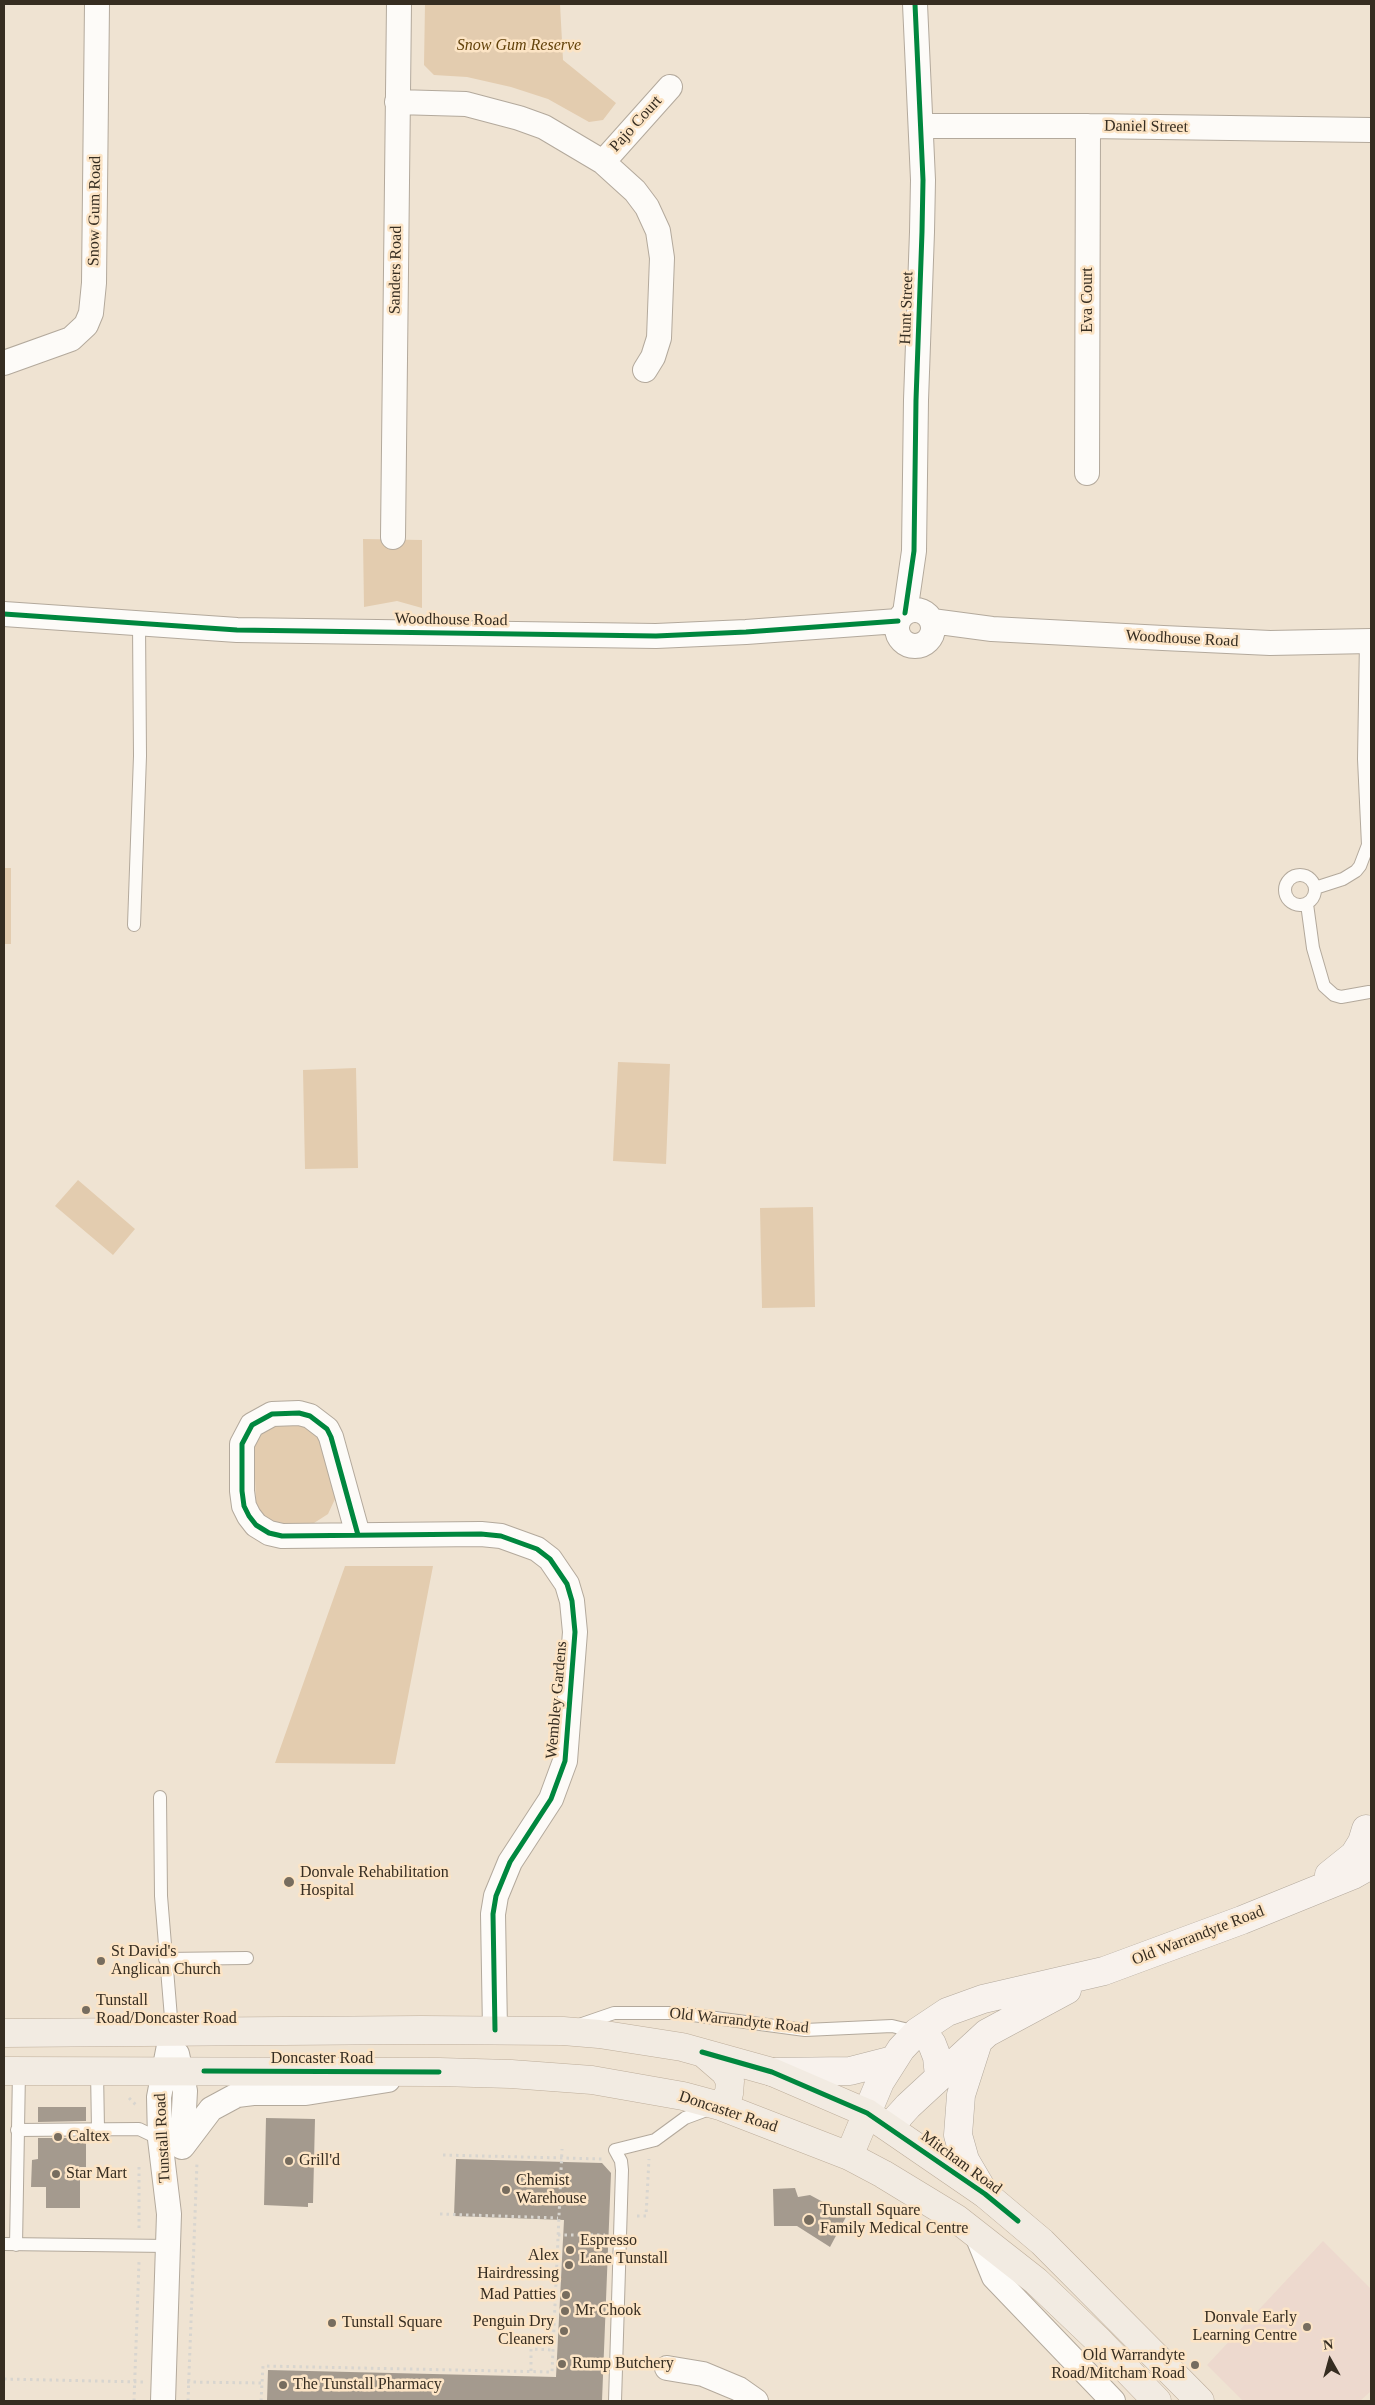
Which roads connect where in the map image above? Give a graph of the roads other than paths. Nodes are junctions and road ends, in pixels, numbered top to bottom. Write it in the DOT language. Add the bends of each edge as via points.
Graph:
graph roads {
  1 [pos="97,4"];
  2 [pos="399,4"];
  3 [pos="915,4"];
  4 [pos="670,87"];
  5 [pos="397,102"];
  6 [pos="921,126"];
  7 [pos="1088,126"];
  8 [pos="1371,130"];
  9 [pos="603,162"];
  10 [pos="4,364"];
  11 [pos="645,370"];
  12 [pos="1088,473"];
  13 [pos="393,537"];
  14 [pos="4,614"];
  15 [pos="140,624"];
  16 [pos="915,625"];
  17 [pos="1369,641"];
  18 [pos="1315,888"];
  19 [pos="1307,904"];
  20 [pos="134,925"];
  21 [pos="1369,992"];
  22 [pos="358,1534"];
  23 [pos="160,1797"];
  24 [pos="1370,1827"];
  25 [pos="1371,1865"];
  26 [pos="1292,1899"];
  27 [pos="247,1958"];
  28 [pos="165,1959"];
  29 [pos="1104,1971"];
  30 [pos="172,2030"];
  31 [pos="495,2030"];
  32 [pos="563,2031"];
  33 [pos="4,2032"];
  34 [pos="917,2032"];
  35 [pos="980,2039"];
  36 [pos="702,2052"];
  37 [pos="893,2060"];
  38 [pos="12,2071"];
  39 [pos="98,2071"];
  40 [pos="171,2071"];
  41 [pos="439,2072"];
  42 [pos="772,2072"];
  43 [pos="939,2076"];
  44 [pos="720,2106"];
  45 [pos="878,2120"];
  46 [pos="98,2129"];
  47 [pos="17,2130"];
  48 [pos="160,2139"];
  49 [pos="190,2151"];
  50 [pos="849,2156"];
  51 [pos="985,2194"];
  52 [pos="169,2214"];
  53 [pos="976,2233"];
  54 [pos="10,2244"];
  55 [pos="168,2246"];
  56 [pos="667,2368"];
  57 [pos="163,2391"];
  58 [pos="615,2401"];
  59 [pos="756,2401"];
  60 [pos="1113,2401"];
  61 [pos="1157,2401"];
  62 [pos="1200,2401"];
  1 -- 10 [label="street, Snow Gum Road" via="91,313 86,324 71,339"];
  2 -- 5 [label="street, Sanders Road"];
  3 -- 6 [label="street, Hunt Street"];
  4 -- 9 [label="street, Pajo Court"];
  5 -- 9 [label="street" via="466,104 520,118 564,137"];
  5 -- 13 [label="street, Sanders Road"];
  6 -- 7 [label="street, Daniel Street"];
  6 -- 16 [label="street, Hunt Street"];
  7 -- 8 [label="street, Daniel Street"];
  7 -- 12 [label="street, Eva Court"];
  9 -- 11 [label="street" via="636,191 658,231 662,258 660,338"];
  14 -- 15 [label="street, Woodhouse Road"];
  15 -- 16 [label="street, Woodhouse Road" via="254,630 656,636 806,627"];
  15 -- 20 [label="lane" via="140,756"];
  16 -- 17 [label="street, Woodhouse Road" via="1270,643"];
  17 -- 18 [label="lane" via="1364,759 1368,845 1356,871"];
  18 -- 19 [label="lane" via="1314,896"];
  18 -- 19 [label="lane" via="1311,879 1301,875 1286,883 1288,899 1297,905"];
  19 -- 21 [label="lane" via="1313,948 1324,986 1341,997"];
  22 -- 22 [label="street, Wembley Gardens" via="282,1536 256,1525 244,1506 242,1492 242,1444 252,1426 272,1414 299,1413 310,1416 327,1429"];
  22 -- 31 [label="street, Wembley Gardens" via="481,1534 510,1538 537,1549 550,1559 566,1584 572,1601 575,1632 565,1761 551,1799 510,1862 496,1896 493,1914"];
  23 -- 28 [label="lane"];
  24 -- 26 [label="main road, Old Warrandyte Road" via="1348,1862"];
  25 -- 26 [label="main road, Old Warrandyte Road"];
  26 -- 29 [label="main road, Old Warrandyte Road"];
  27 -- 28 [label="lane"];
  28 -- 30 [label="lane"];
  29 -- 34 [label="main road, Old Warrandyte Road" via="961,2006"];
  29 -- 35 [label="main road, Old Warrandyte Road" via="1012,2018"];
  30 -- 31 [label="main road, Doncaster Road"];
  30 -- 33 [label="main road, Doncaster Road"];
  30 -- 40 [label="street, Tunstall Road"];
  31 -- 32 [label="main road, Doncaster Road"];
  32 -- 34 [label="lane, Old Warrandyte Road" via="609,2014 630,2012 701,2014 805,2030 892,2026"];
  32 -- 36 [label="main road, Doncaster Road" via="637,2039"];
  34 -- 37 [label="main road, Old Warrandyte Road"];
  34 -- 43 [label="main road" via="932,2044"];
  35 -- 43 [label="main road, Old Warrandyte Road"];
  35 -- 51 [label="main road" via="961,2095 958,2128 963,2155"];
  36 -- 42 [label="main road, Doncaster Road"];
  36 -- 44 [label="main road" via="725,2072 730,2082 729,2094"];
  37 -- 42 [label="main road" via="850,2071"];
  37 -- 45 [label="main road, Old Warrandyte Road" via="877,2087"];
  38 -- 39 [label="main road, Doncaster Road"];
  38 -- 47 [label="lane"];
  39 -- 40 [label="main road, Doncaster Road"];
  39 -- 46 [label="lane"];
  40 -- 41 [label="main road, Doncaster Road"];
  40 -- 48 [label="street, Tunstall Road" via="159,2096"];
  40 -- 49 [label="street, Tunstall Road" via="185,2090"];
  41 -- 44 [label="main road, Doncaster Road" via="592,2080"];
  41 -- 49 [label="street, Tunstall Road" via="306,2093 237,2095 211,2109"];
  42 -- 45 [label="main road, Doncaster Road"];
  43 -- 45 [label="main road, Old Warrandyte Road"];
  44 -- 50 [label="main road, Doncaster Road"];
  44 -- 58 [label="lane" via="685,2118 655,2140 618,2154 622,2170"];
  45 -- 50 [label="main road" via="874,2140"];
  45 -- 51 [label="main road, Mitcham Road"];
  46 -- 47 [label="lane"];
  46 -- 48 [label="lane" via="139,2129"];
  47 -- 54 [label="lane"];
  48 -- 52 [label="street, Tunstall Road"];
  49 -- 52 [label="street, Tunstall Road"];
  50 -- 53 [label="main road" via="884,2174"];
  51 -- 62 [label="main road, Mitcham Road" via="1042,2242"];
  52 -- 55 [label="street, Tunstall Road"];
  53 -- 60 [label="street" via="994,2277"];
  53 -- 61 [label="main road" via="1036,2281"];
  54 -- 55 [label="lane"];
  55 -- 57 [label="street, Tunstall Road"];
  56 -- 59 [label="street" via="711,2377 739,2389"];
}
